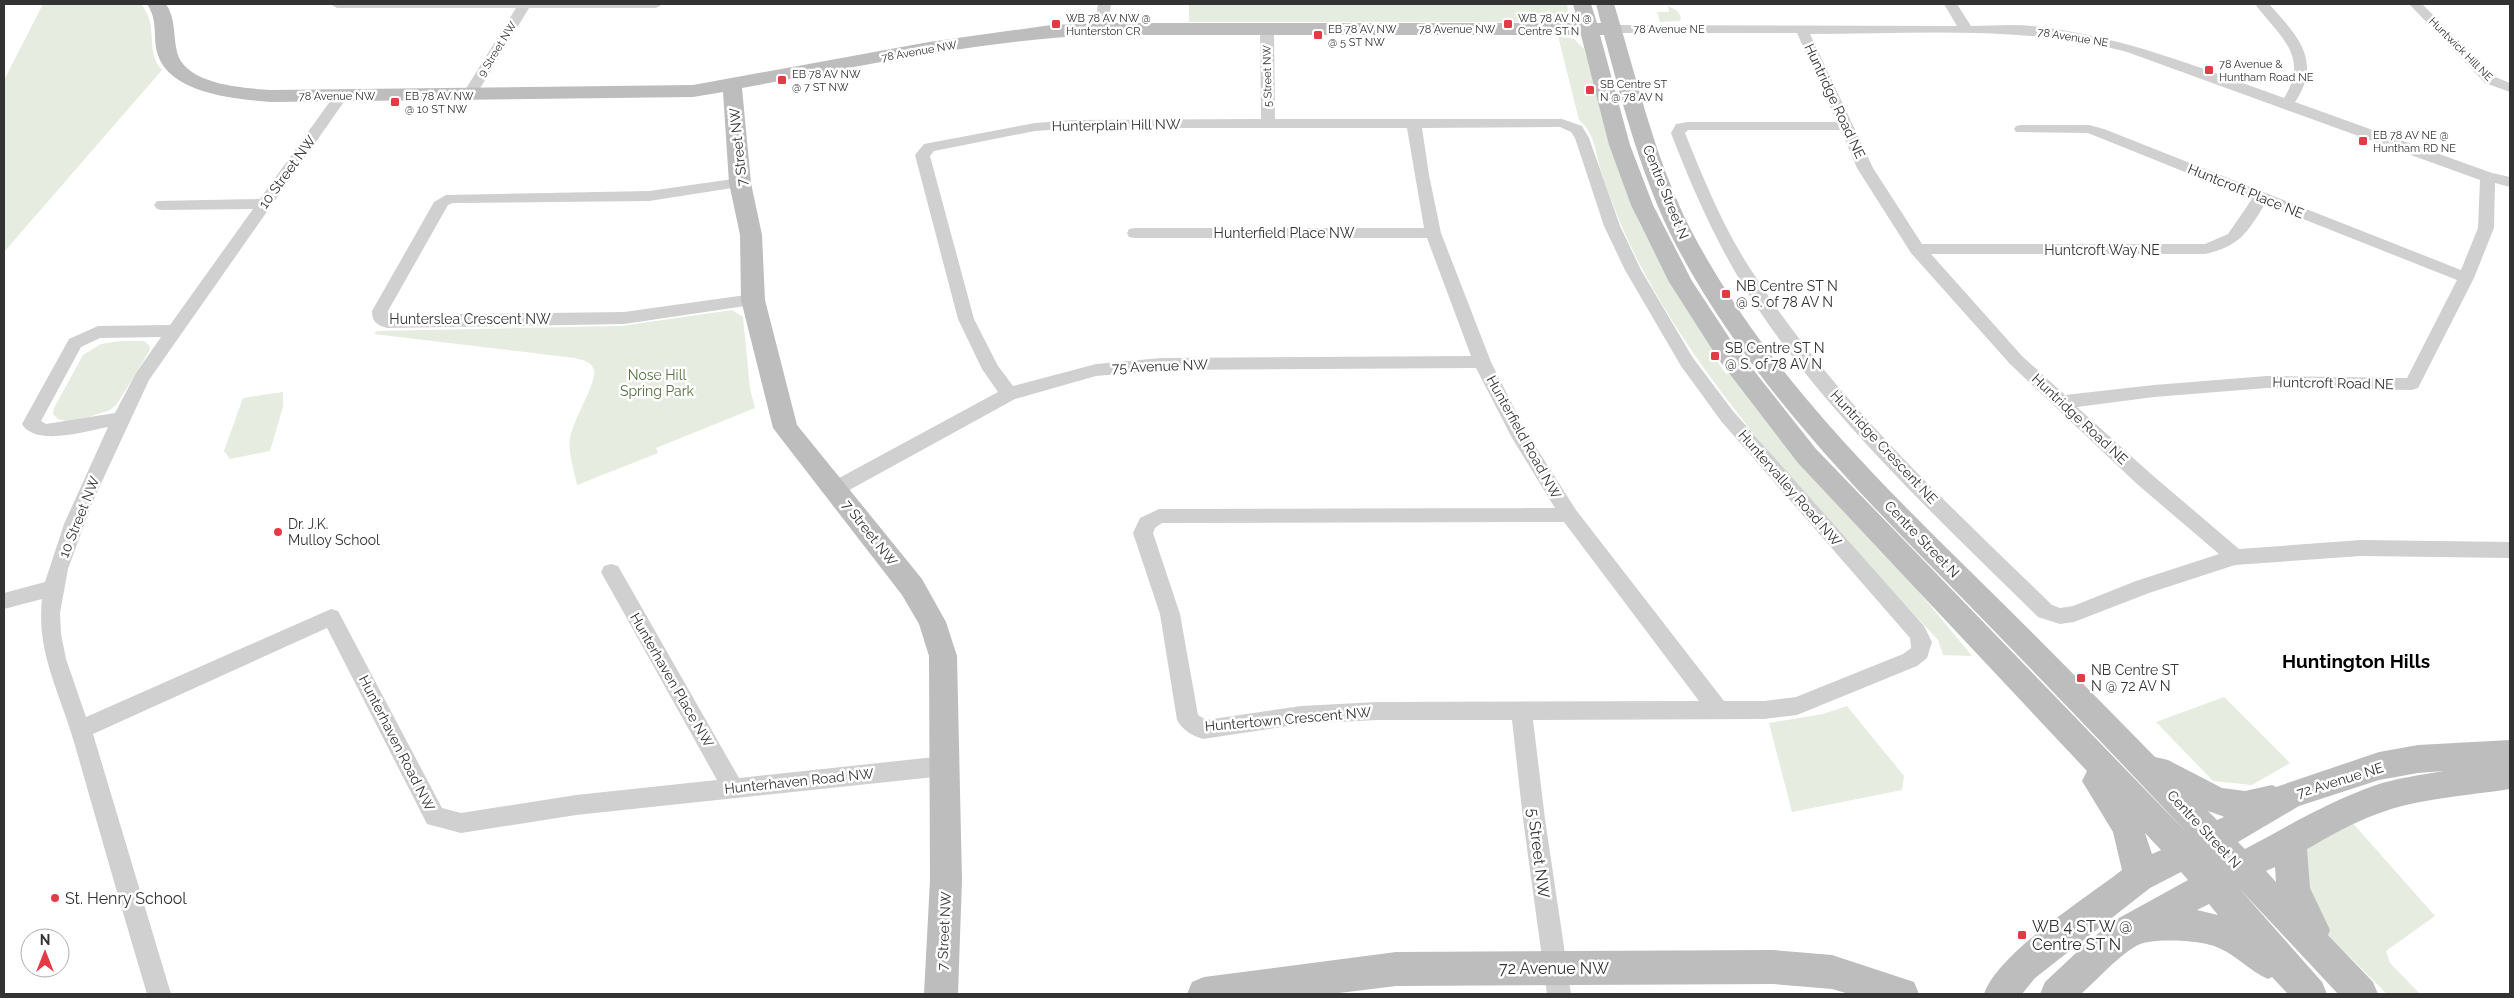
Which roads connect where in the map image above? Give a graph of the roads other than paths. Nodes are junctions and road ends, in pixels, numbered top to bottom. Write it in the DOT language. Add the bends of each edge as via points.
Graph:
graph roads {
  1 [pos="156,4"];
  2 [pos="337,4"];
  3 [pos="525,4"];
  4 [pos="645,4"];
  5 [pos="656,4"];
  6 [pos="1104,4"];
  7 [pos="1582,4"];
  8 [pos="1605,4"];
  9 [pos="1951,4"];
  10 [pos="2262,4"];
  11 [pos="2415,4"];
  12 [pos="1102,29"];
  13 [pos="1600,29"];
  14 [pos="1966,29"];
  15 [pos="1267,30"];
  16 [pos="1802,30"];
  17 [pos="732,85"];
  18 [pos="2510,88"];
  19 [pos="469,95"];
  20 [pos="341,96"];
  21 [pos="2287,104"];
  22 [pos="1268,123"];
  23 [pos="1414,124"];
  24 [pos="1572,126"];
  25 [pos="1845,126"];
  26 [pos="2021,128"];
  27 [pos="2488,177"];
  28 [pos="2510,182"];
  29 [pos="740,183"];
  30 [pos="2262,197"];
  31 [pos="264,204"];
  32 [pos="162,205"];
  33 [pos="1135,233"];
  34 [pos="1433,233"];
  35 [pos="1918,249"];
  36 [pos="2466,278"];
  37 [pos="753,300"];
  38 [pos="173,332"];
  39 [pos="1482,362"];
  40 [pos="1009,394"];
  41 [pos="2061,402"];
  42 [pos="120,419"];
  43 [pos="835,489"];
  44 [pos="1569,515"];
  45 [pos="2510,550"];
  46 [pos="2235,557"];
  47 [pos="611,572"];
  48 [pos="54,588"];
  49 [pos="4,601"];
  50 [pos="1991,651"];
  51 [pos="1718,709"];
  52 [pos="1522,712"];
  53 [pos="81,729"];
  54 [pos="2510,754"];
  55 [pos="2137,759"];
  56 [pos="944,766"];
  57 [pos="2510,775"];
  58 [pos="733,788"];
  59 [pos="2290,795"];
  60 [pos="2214,839"];
  61 [pos="2292,842"];
  62 [pos="2186,854"];
  63 [pos="2242,869"];
  64 [pos="2138,877"];
  65 [pos="2213,884"];
  66 [pos="2131,929"];
  67 [pos="2325,956"];
  68 [pos="1557,981"];
  69 [pos="2304,987"];
  70 [pos="159,994"];
  71 [pos="941,994"];
  72 [pos="1204,994"];
  73 [pos="1902,994"];
  74 [pos="2000,994"];
  75 [pos="2057,994"];
  76 [pos="2361,994"];
  1 -- 20 [label="street, 78 Avenue NW" via="164,24 167,55 177,70 195,81 249,95"];
  2 -- 3 [label="street"];
  3 -- 4 [label="street"];
  3 -- 19 [label="street, 9 Street NW"];
  4 -- 5 [label="street"];
  6 -- 12 [label="street"];
  7 -- 13 [label="street, Centre Street N"];
  8 -- 13 [label="street, Centre Street N"];
  9 -- 14 [label="street"];
  10 -- 21 [label="street" via="2297,48 2302,66 2299,83"];
  11 -- 18 [label="street, Huntwick Hill NE" via="2490,80"];
  12 -- 15 [label="street, 78 Avenue NW"];
  12 -- 17 [label="street, 78 Avenue NW" via="1051,31 929,48"];
  13 -- 15 [label="street, 78 Avenue NW"];
  13 -- 16 [label="street, 78 Avenue NE"];
  13 -- 50 [label="street, Centre Street N" via="1625,164 1648,221 1695,308 1764,406 1807,456"];
  13 -- 55 [label="street, Centre Street N" via="1670,211 1717,296 1747,340 1814,427"];
  14 -- 16 [label="street, 78 Avenue NE"];
  14 -- 21 [label="street, 78 Avenue NE" via="2029,30 2104,40 2146,52"];
  15 -- 22 [label="street, 5 Street NW"];
  16 -- 25 [label="street, Huntridge Road NE"];
  17 -- 19 [label="street, 78 Avenue NW" via="654,93"];
  17 -- 29 [label="street, 7 Street NW"];
  19 -- 20 [label="street, 78 Avenue NW"];
  20 -- 31 [label="street, 10 Street NW"];
  21 -- 27 [label="street, 78 Avenue NE"];
  22 -- 23 [label="street, Hunterplain Hill NW"];
  22 -- 40 [label="street, Hunterplain Hill NW" via="1074,124 1035,127 929,147 922,155 966,319 991,369"];
  23 -- 24 [label="street, Hunterplain Hill NW" via="1562,123"];
  23 -- 34 [label="street, Hunterfield Road NW"];
  24 -- 51 [label="street, Huntervalley Road NW" via="1582,138 1612,226 1633,270 1687,362 1727,416 1917,632 1922,642 1920,652 1910,660 1797,706 1764,710"];
  25 -- 35 [label="street, Huntridge Road NE" via="1865,168"];
  25 -- 46 [label="street, Huntridge Crescent NE" via="1688,126 1678,130 1708,209 1731,252 1784,332 1832,393 2045,611 2060,616 2074,614"];
  26 -- 30 [label="street, Huntcroft Place NE" via="2089,129"];
  27 -- 28 [label="street, 78 Avenue NE"];
  27 -- 36 [label="street, Huntcroft Road NE" via="2486,228"];
  29 -- 37 [label="street, 7 Street NW" via="751,234"];
  29 -- 37 [label="street, Hunterslea Crescent NW" via="649,196 450,198 442,202 410,255 380,311 380,318 387,322 624,318"];
  30 -- 35 [label="street, Huntcroft Way NE" via="2235,238 2219,247"];
  30 -- 36 [label="street, Huntcroft Place NE"];
  31 -- 32 [label="street"];
  31 -- 38 [label="street, 10 Street NW"];
  33 -- 34 [label="street, Hunterfield Place NW"];
  34 -- 39 [label="street, Hunterfield Road NW"];
  35 -- 41 [label="street, Huntridge Road NE" via="2016,360"];
  36 -- 41 [label="street, Huntcroft Road NE" via="2412,384 2266,382"];
  37 -- 43 [label="street, 7 Street NW" via="786,428"];
  38 -- 42 [label="street, 10 Street NW" via="142,377"];
  38 -- 42 [label="street" via="98,332 75,343 31,424 44,431"];
  39 -- 40 [label="street, 75 Avenue NW" via="1120,366 1064,377"];
  39 -- 44 [label="street, Hunterfield Road NW" via="1518,433"];
  40 -- 43 [label="street, 75 Avenue NW"];
  41 -- 46 [label="street, Huntridge Road NE"];
  42 -- 48 [label="street, 10 Street NW" via="81,506"];
  43 -- 56 [label="street, 7 Street NW" via="912,587 932,622 944,665"];
  44 -- 51 [label="street, Hunterfield Road NW"];
  44 -- 52 [label="street, Huntertown Crescent NW" via="1159,516 1147,523 1143,533 1170,614 1188,720 1203,730 1310,714"];
  45 -- 46 [label="street" via="2361,548"];
  47 -- 58 [label="street, Hunterhaven Place NW"];
  48 -- 49 [label="street"];
  48 -- 53 [label="street, 10 Street NW" via="51,633 64,690"];
  50 -- 62 [label="street, Centre Street N"];
  50 -- 64 [label="street" via="2006,682 2086,768 2117,810 2134,841"];
  51 -- 52 [label="street, Huntertown Crescent NW"];
  52 -- 68 [label="street, 5 Street NW"];
  53 -- 58 [label="street, Hunterhaven Road NW" via="331,617 435,817 461,823"];
  53 -- 70 [label="street, 10 Street NW"];
  54 -- 59 [label="street, 72 Avenue NE" via="2418,759 2379,766"];
  55 -- 59 [label="street" via="2208,797 2224,802 2244,806"];
  55 -- 60 [label="street, Centre Street N"];
  56 -- 58 [label="street, Hunterhaven Road NW"];
  56 -- 71 [label="street, 7 Street NW" via="946,880"];
  57 -- 61 [label="street" via="2418,789 2377,799 2342,813"];
  59 -- 60 [label="street, 72 Avenue NE"];
  60 -- 62 [label="street, 72 Avenue NE"];
  60 -- 63 [label="street, Centre Street N"];
  61 -- 63 [label="street"];
  61 -- 67 [label="street" via="2291,882"];
  62 -- 64 [label="street, 72 Avenue NE"];
  62 -- 65 [label="street, Centre Street N"];
  63 -- 65 [label="street"];
  63 -- 67 [label="street, Centre Street N"];
  64 -- 74 [label="street, 72 Avenue NE" via="2023,966"];
  65 -- 66 [label="street"];
  65 -- 69 [label="street, Centre Street N"];
  66 -- 69 [label="street" via="2159,925 2205,926 2230,936"];
  66 -- 75 [label="street"];
  67 -- 76 [label="street, Centre Street N"];
  68 -- 72 [label="street, 72 Avenue NW" via="1396,969"];
  68 -- 73 [label="street, 72 Avenue NW" via="1773,967 1832,972"];
}
